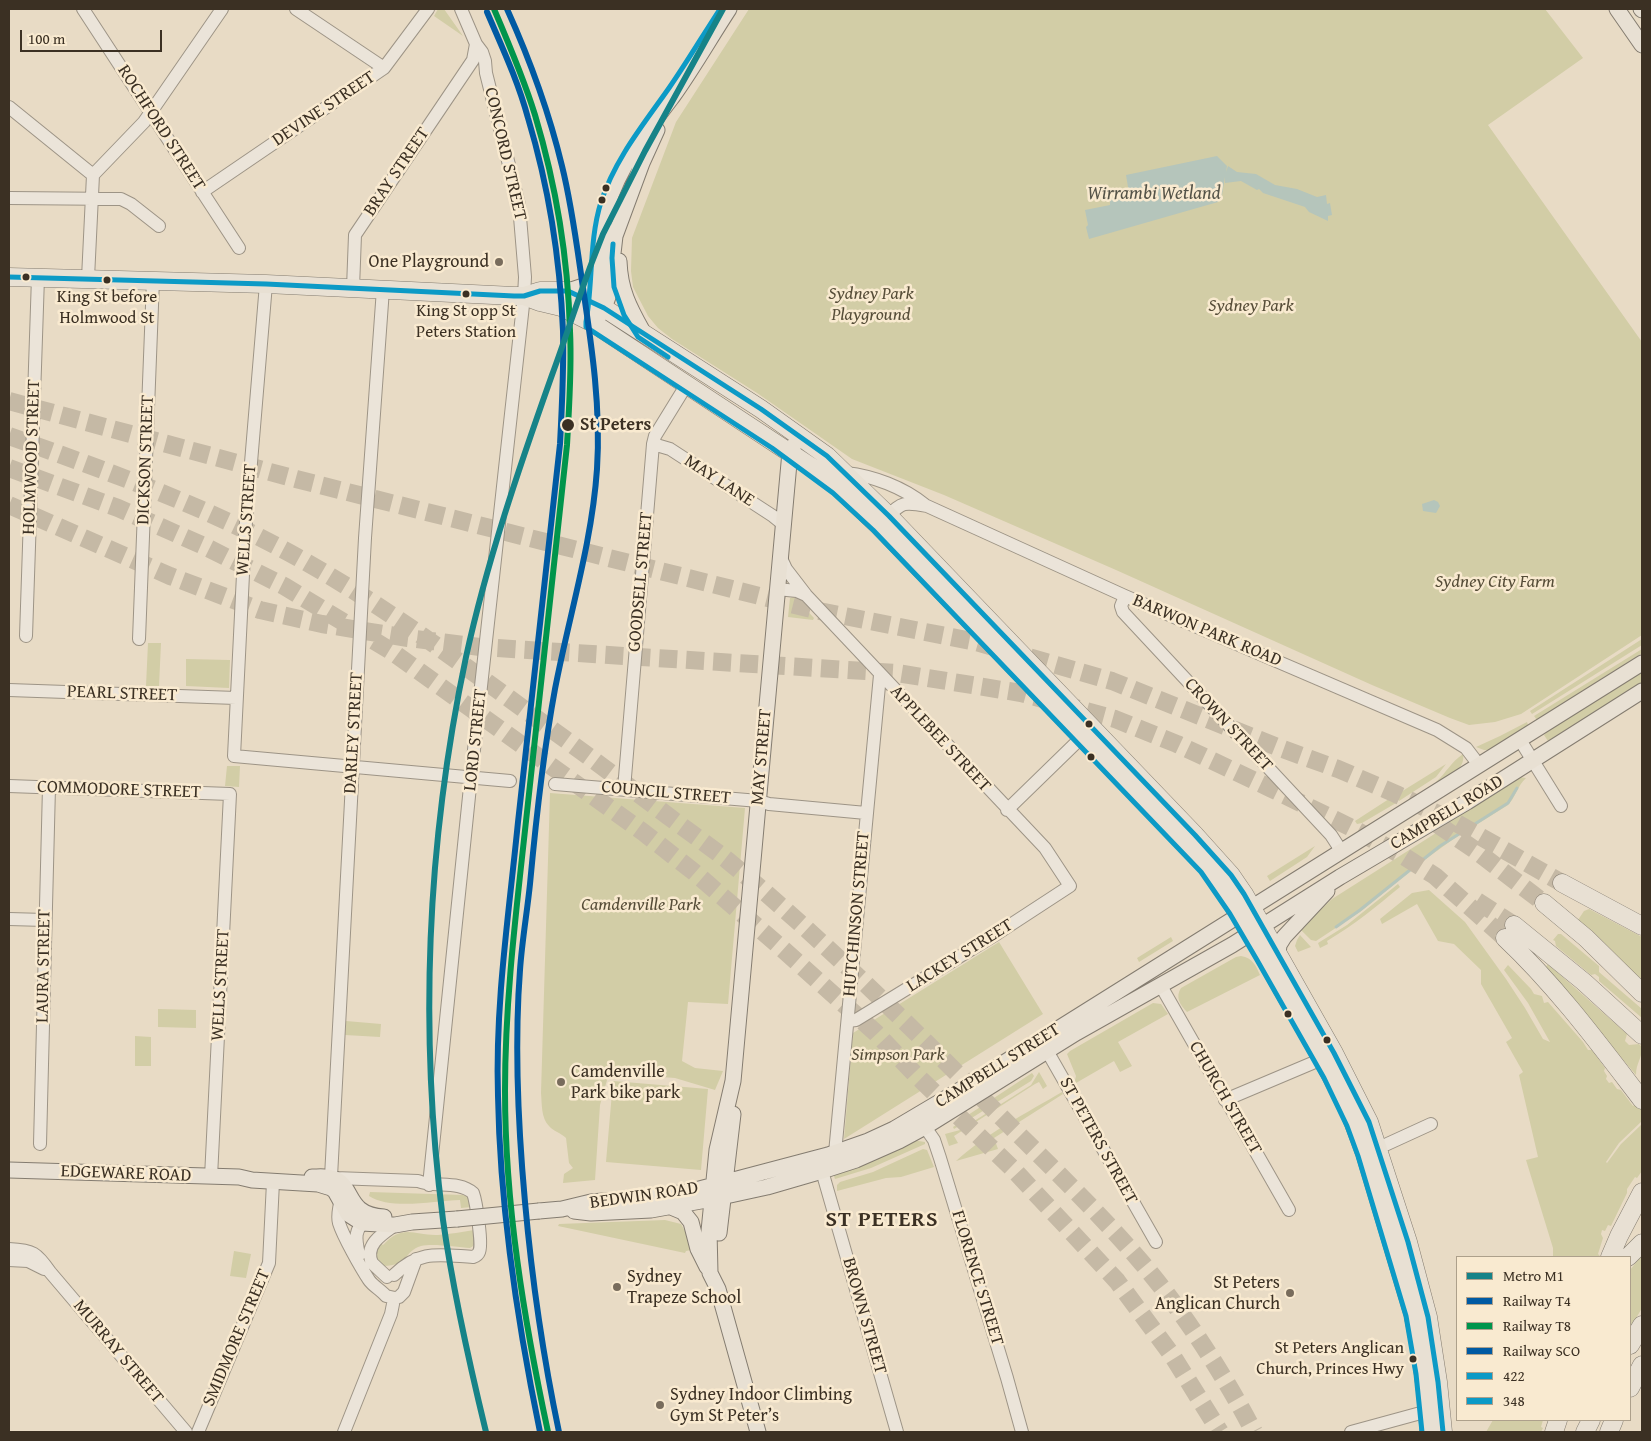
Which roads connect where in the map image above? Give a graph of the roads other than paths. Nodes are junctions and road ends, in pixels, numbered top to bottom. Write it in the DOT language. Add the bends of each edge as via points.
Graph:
graph roads {
  1 [pos="82,9"];
  2 [pos="222,9"];
  3 [pos="296,9"];
  4 [pos="428,9"];
  5 [pos="461,9"];
  6 [pos="729,9"];
  7 [pos="1617,9"];
  8 [pos="476,44"];
  9 [pos="1642,45"];
  10 [pos="469,66"];
  11 [pos="384,68"];
  12 [pos="486,72"];
  13 [pos="674,94"];
  14 [pos="9,107"];
  15 [pos="151,112"];
  16 [pos="93,175"];
  17 [pos="202,192"];
  18 [pos="9,198"];
  19 [pos="92,198"];
  20 [pos="623,217"];
  21 [pos="159,226"];
  22 [pos="238,248"];
  23 [pos="9,277"];
  24 [pos="38,277"];
  25 [pos="599,277"];
  26 [pos="88,278"];
  27 [pos="152,280"];
  28 [pos="266,284"];
  29 [pos="353,288"];
  30 [pos="383,289"];
  31 [pos="568,291"];
  32 [pos="524,296"];
  33 [pos="601,306"];
  34 [pos="593,323"];
  35 [pos="642,332"];
  36 [pos="687,384"];
  37 [pos="800,436"];
  38 [pos="652,444"];
  39 [pos="790,452"];
  40 [pos="846,473"];
  41 [pos="719,481"];
  42 [pos="894,487"];
  43 [pos="715,494"];
  44 [pos="927,506"];
  45 [pos="888,516"];
  46 [pos="783,524"];
  47 [pos="780,556"];
  48 [pos="777,589"];
  49 [pos="806,595"];
  50 [pos="1126,596"];
  51 [pos="26,636"];
  52 [pos="139,639"];
  53 [pos="1642,663"];
  54 [pos="880,675"];
  55 [pos="9,690"];
  56 [pos="1642,691"];
  57 [pos="236,698"];
  58 [pos="1082,737"];
  59 [pos="1520,740"];
  60 [pos="1533,760"];
  61 [pos="1479,765"];
  62 [pos="352,768"];
  63 [pos="471,778"];
  64 [pos="510,781"];
  65 [pos="555,784"];
  66 [pos="9,786"];
  67 [pos="49,787"];
  68 [pos="624,790"];
  69 [pos="230,794"];
  70 [pos="759,801"];
  71 [pos="1561,806"];
  72 [pos="1007,810"];
  73 [pos="866,812"];
  74 [pos="1342,852"];
  75 [pos="1340,877"];
  76 [pos="1562,883"];
  77 [pos="1070,886"];
  78 [pos="1544,902"];
  79 [pos="1246,912"];
  80 [pos="9,919"];
  81 [pos="45,920"];
  82 [pos="1642,926"];
  83 [pos="1256,930"];
  84 [pos="1278,954"];
  85 [pos="1161,986"];
  86 [pos="1642,992"];
  87 [pos="848,1021"];
  88 [pos="1642,1035"];
  89 [pos="1044,1045"];
  90 [pos="1322,1059"];
  91 [pos="1641,1099"];
  92 [pos="1225,1100"];
  93 [pos="1431,1124"];
  94 [pos="925,1127"];
  95 [pos="40,1144"];
  96 [pos="1371,1151"];
  97 [pos="835,1153"];
  98 [pos="9,1170"];
  99 [pos="822,1171"];
  100 [pos="211,1177"];
  101 [pos="243,1178"];
  102 [pos="333,1178"];
  103 [pos="273,1182"];
  104 [pos="428,1185"];
  105 [pos="718,1191"];
  106 [pos="1642,1192"];
  107 [pos="344,1198"];
  108 [pos="671,1207"];
  109 [pos="562,1209"];
  110 [pos="1289,1210"];
  111 [pos="366,1219"];
  112 [pos="412,1222"];
  113 [pos="395,1225"];
  114 [pos="1156,1242"];
  115 [pos="1642,1243"];
  116 [pos="9,1249"];
  117 [pos="1610,1256"];
  118 [pos="1629,1256"];
  119 [pos="416,1259"];
  120 [pos="9,1260"];
  121 [pos="362,1267"];
  122 [pos="50,1272"];
  123 [pos="710,1273"];
  124 [pos="390,1276"];
  125 [pos="405,1288"];
  126 [pos="718,1290"];
  127 [pos="382,1291"];
  128 [pos="394,1298"];
  129 [pos="1642,1325"];
  130 [pos="1631,1343"];
  131 [pos="1642,1365"];
  132 [pos="1631,1386"];
  133 [pos="1428,1411"];
  134 [pos="186,1432"];
  135 [pos="198,1432"];
  136 [pos="344,1432"];
  137 [pos="758,1432"];
  138 [pos="897,1432"];
  139 [pos="1022,1432"];
  140 [pos="1351,1432"];
  141 [pos="1429,1432"];
  142 [pos="1443,1432"];
  1 -- 15 [label="street, ROCHFORD STREET"];
  2 -- 15 [label="street"];
  3 -- 11 [label="street"];
  4 -- 11 [label="street, DEVINE STREET"];
  5 -- 8 [label="street, CONCORD STREET"];
  6 -- 13 [label="main road"];
  7 -- 9 [label="main road"];
  8 -- 10 [label="street, BRAY STREET" via="475,57"];
  8 -- 12 [label="street, CONCORD STREET" via="485,61"];
  10 -- 12 [label="street"];
  10 -- 29 [label="street, BRAY STREET" via="355,235"];
  11 -- 17 [label="street, DEVINE STREET"];
  12 -- 32 [label="street, CONCORD STREET" via="519,205"];
  13 -- 20 [label="main road" via="642,163"];
  13 -- 25 [label="main road" via="640,142 613,190 604,223"];
  14 -- 16 [label="street"];
  15 -- 16 [label="street"];
  15 -- 17 [label="street, ROCHFORD STREET"];
  16 -- 19 [label="street"];
  17 -- 22 [label="street, ROCHFORD STREET"];
  18 -- 19 [label="street"];
  19 -- 21 [label="street" via="121,199"];
  19 -- 26 [label="street"];
  20 -- 33 [label="main road" via="615,236 608,297"];
  20 -- 35 [label="main road" via="619,258 621,286"];
  23 -- 24 [label="highway"];
  24 -- 26 [label="highway"];
  24 -- 51 [label="street, HOLMWOOD STREET"];
  25 -- 31 [label="main road" via="592,283"];
  25 -- 33 [label="main road"];
  26 -- 27 [label="highway"];
  27 -- 28 [label="highway"];
  27 -- 52 [label="street, DICKSON STREET"];
  28 -- 29 [label="highway"];
  28 -- 57 [label="street, WELLS STREET" via="245,534"];
  29 -- 30 [label="highway"];
  30 -- 32 [label="highway"];
  30 -- 62 [label="street, DARLEY STREET" via="364,538"];
  31 -- 32 [label="highway" via="540,291"];
  31 -- 33 [label="highway"];
  32 -- 34 [label="highway" via="560,307"];
  32 -- 63 [label="street, LORD STREET"];
  33 -- 34 [label="main road"];
  33 -- 35 [label="highway"];
  34 -- 36 [label="highway"];
  35 -- 37 [label="highway"];
  36 -- 38 [label="street, GOODSELL STREET"];
  36 -- 39 [label="highway"];
  37 -- 39 [label="main road, MAY STREET"];
  37 -- 40 [label="highway"];
  38 -- 41 [label="street, MAY LANE" via="670,449"];
  38 -- 68 [label="street, GOODSELL STREET"];
  39 -- 45 [label="highway" via="838,487"];
  39 -- 46 [label="main road, MAY STREET"];
  40 -- 42 [label="street, BARWON PARK ROAD" via="864,475"];
  40 -- 45 [label="highway"];
  41 -- 43 [label="street"];
  41 -- 46 [label="street, MAY LANE"];
  42 -- 44 [label="street, BARWON PARK ROAD"];
  42 -- 45 [label="street" via="899,495"];
  44 -- 45 [label="street, BARWON PARK ROAD" via="908,503"];
  44 -- 50 [label="street, BARWON PARK ROAD"];
  45 -- 58 [label="highway"];
  45 -- 79 [label="highway" via="1211,852 1231,875"];
  46 -- 47 [label="main road, MAY STREET"];
  47 -- 48 [label="main road, MAY STREET"];
  47 -- 49 [label="street, APPLEBEE STREET"];
  48 -- 49 [label="street"];
  48 -- 70 [label="main road, MAY STREET"];
  49 -- 54 [label="street, APPLEBEE STREET"];
  50 -- 61 [label="street, BARWON PARK ROAD" via="1437,730 1466,748"];
  50 -- 74 [label="street, CROWN STREET" via="1122,612 1331,835"];
  53 -- 59 [label="main road, CAMPBELL ROAD"];
  54 -- 72 [label="street, APPLEBEE STREET"];
  54 -- 73 [label="street, HUTCHINSON STREET"];
  55 -- 57 [label="street, PEARL STREET"];
  56 -- 60 [label="main road, CAMPBELL ROAD"];
  57 -- 62 [label="street, WELLS STREET" via="234,756"];
  58 -- 72 [label="street"];
  58 -- 79 [label="highway"];
  59 -- 60 [label="street"];
  59 -- 61 [label="main road, CAMPBELL ROAD"];
  60 -- 71 [label="street"];
  60 -- 75 [label="main road, CAMPBELL ROAD"];
  61 -- 74 [label="main road, CAMPBELL ROAD"];
  62 -- 63 [label="street"];
  62 -- 102 [label="street, DARLEY STREET"];
  63 -- 64 [label="street"];
  63 -- 104 [label="street, LORD STREET"];
  65 -- 68 [label="street, COUNCIL STREET"];
  66 -- 67 [label="street, COMMODORE STREET"];
  67 -- 69 [label="street, COMMODORE STREET"];
  67 -- 81 [label="street, LAURA STREET"];
  68 -- 70 [label="street, COUNCIL STREET"];
  69 -- 100 [label="street, WELLS STREET"];
  70 -- 73 [label="street, COUNCIL STREET"];
  70 -- 105 [label="main road, MAY STREET" via="733,1081 717,1150"];
  72 -- 77 [label="street, APPLEBEE STREET" via="1045,848"];
  73 -- 87 [label="street, HUTCHINSON STREET"];
  74 -- 79 [label="main road, CAMPBELL ROAD"];
  75 -- 83 [label="main road, CAMPBELL ROAD"];
  75 -- 84 [label="main road" via="1284,937"];
  76 -- 82 [label="highway"];
  77 -- 87 [label="street, LACKEY STREET" via="856,1020"];
  78 -- 86 [label="highway"];
  79 -- 83 [label="highway"];
  79 -- 89 [label="main road, CAMPBELL STREET"];
  80 -- 81 [label="street"];
  81 -- 95 [label="street, LAURA STREET"];
  83 -- 84 [label="highway"];
  83 -- 85 [label="main road, CAMPBELL STREET"];
  83 -- 90 [label="highway"];
  84 -- 96 [label="highway" via="1362,1106 1369,1122"];
  85 -- 89 [label="main road, CAMPBELL STREET"];
  85 -- 92 [label="street, CHURCH STREET"];
  87 -- 97 [label="street, HUTCHINSON STREET"];
  88 -- 91 [label="highway" via="1590,987 1510,932"];
  89 -- 94 [label="main road, CAMPBELL STREET"];
  89 -- 97 [label="main road, CAMPBELL STREET" via="970,1084 894,1130"];
  89 -- 114 [label="street, ST PETERS STREET"];
  90 -- 92 [label="street"];
  90 -- 96 [label="highway"];
  92 -- 110 [label="street, CHURCH STREET"];
  93 -- 96 [label="street"];
  94 -- 99 [label="main road, CAMPBELL STREET" via="856,1160"];
  94 -- 139 [label="street, FLORENCE STREET" via="940,1158"];
  96 -- 133 [label="highway" via="1413,1314"];
  96 -- 142 [label="highway" via="1408,1242 1428,1317"];
  97 -- 105 [label="main road, CAMPBELL STREET"];
  98 -- 100 [label="main road, EDGEWARE ROAD"];
  99 -- 105 [label="main road, CAMPBELL STREET" via="767,1187"];
  99 -- 138 [label="street, BROWN STREET"];
  100 -- 101 [label="main road, EDGEWARE ROAD"];
  101 -- 102 [label="main road" via="252,1175"];
  101 -- 103 [label="main road"];
  102 -- 104 [label="street" via="418,1181"];
  102 -- 107 [label="main road" via="344,1187"];
  103 -- 107 [label="main road" via="318,1184 331,1188"];
  103 -- 135 [label="street, SMIDMORE STREET" via="269,1263"];
  104 -- 107 [label="street" via="417,1188 361,1186"];
  104 -- 119 [label="street" via="458,1186 471,1191 480,1250 473,1257 432,1255"];
  105 -- 108 [label="main road, BEDWIN ROAD"];
  105 -- 109 [label="main road, BEDWIN ROAD" via="591,1202"];
  105 -- 123 [label="main road" via="708,1246"];
  105 -- 126 [label="main road"];
  106 -- 117 [label="highway"];
  107 -- 111 [label="main road" via="348,1214"];
  107 -- 121 [label="street" via="338,1215 339,1223"];
  108 -- 109 [label="main road, BEDWIN ROAD" via="591,1213"];
  108 -- 123 [label="main road" via="683,1212 691,1222 698,1249"];
  109 -- 112 [label="main road, BEDWIN ROAD, bridge"];
  111 -- 112 [label="main road, BEDWIN ROAD" via="394,1217"];
  111 -- 113 [label="main road, BEDWIN ROAD"];
  111 -- 121 [label="street" via="356,1235"];
  112 -- 113 [label="main road, BEDWIN ROAD"];
  113 -- 124 [label="street" via="376,1239 370,1253 372,1263"];
  115 -- 118 [label="highway"];
  116 -- 122 [label="street, MURRAY STREET" via="33,1253"];
  119 -- 124 [label="street"];
  119 -- 125 [label="street"];
  120 -- 122 [label="street, MURRAY STREET" via="28,1261"];
  121 -- 127 [label="street"];
  122 -- 134 [label="street, MURRAY STREET"];
  123 -- 126 [label="main road"];
  124 -- 125 [label="street" via="401,1278"];
  124 -- 127 [label="street" via="382,1283"];
  125 -- 128 [label="street" via="402,1295"];
  126 -- 137 [label="main road"];
  127 -- 128 [label="street"];
  128 -- 136 [label="street" via="391,1314"];
  129 -- 130 [label="highway"];
  131 -- 132 [label="highway"];
  133 -- 140 [label="street"];
  133 -- 141 [label="highway"];
}
